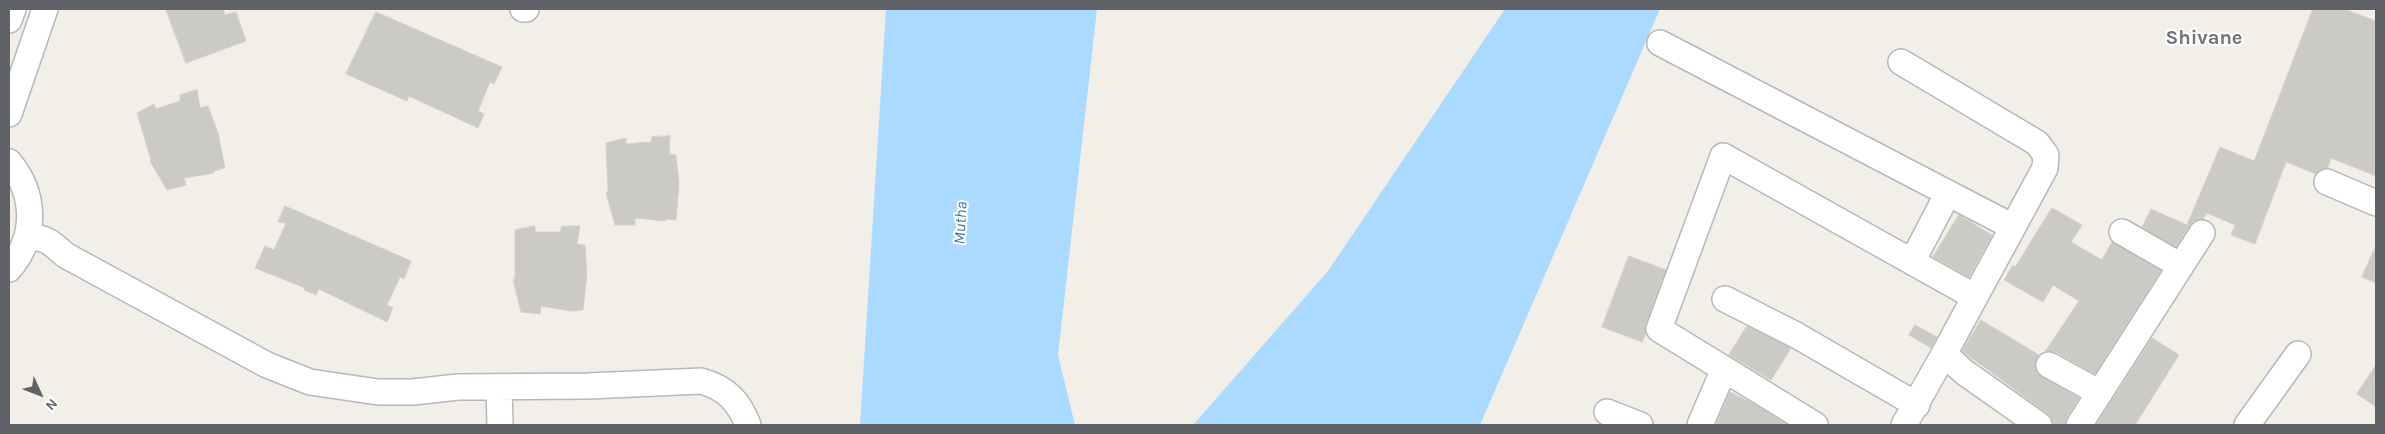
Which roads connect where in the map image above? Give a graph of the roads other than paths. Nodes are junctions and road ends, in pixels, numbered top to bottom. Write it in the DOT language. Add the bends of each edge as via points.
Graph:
graph roads {
  1 [pos="13,9"];
  2 [pos="45,9"];
  3 [pos="9,20"];
  4 [pos="1660,43"];
  5 [pos="1900,62"];
  6 [pos="9,114"];
  7 [pos="9,162"];
  8 [pos="2327,182"];
  9 [pos="1948,194"];
  10 [pos="2376,203"];
  11 [pos="2013,227"];
  12 [pos="2122,232"];
  13 [pos="2202,233"];
  14 [pos="27,238"];
  15 [pos="1912,262"];
  16 [pos="2181,266"];
  17 [pos="9,269"];
  18 [pos="1975,297"];
  19 [pos="1725,299"];
  20 [pos="1944,354"];
  21 [pos="2298,354"];
  22 [pos="2049,364"];
  23 [pos="1724,369"];
  24 [pos="499,387"];
  25 [pos="2100,393"];
  26 [pos="1607,412"];
  27 [pos="1910,415"];
  28 [pos="500,425"];
  29 [pos="748,425"];
  30 [pos="1640,425"];
  31 [pos="1700,425"];
  32 [pos="1815,425"];
  33 [pos="2039,425"];
  34 [pos="2079,425"];
  35 [pos="2247,425"];
  1 -- 3 [label="street"];
  2 -- 6 [label="street"];
  4 -- 9 [label="street"];
  5 -- 11 [label="street" via="2037,143 2046,155 2045,168"];
  7 -- 14 [label="street" via="19,173 28,194 31,216"];
  8 -- 10 [label="street"];
  9 -- 11 [label="street"];
  9 -- 15 [label="street"];
  11 -- 18 [label="street"];
  12 -- 16 [label="street"];
  13 -- 16 [label="street"];
  14 -- 17 [label="street" via="18,259"];
  14 -- 24 [label="street" via="45,239 65,255 268,365 310,382 378,392"];
  15 -- 18 [label="street"];
  15 -- 23 [label="street" via="1723,156 1659,329"];
  16 -- 25 [label="street"];
  18 -- 20 [label="street"];
  19 -- 27 [label="street" via="1796,336"];
  20 -- 27 [label="street"];
  20 -- 33 [label="street"];
  21 -- 35 [label="street"];
  22 -- 25 [label="street"];
  23 -- 31 [label="street"];
  23 -- 32 [label="street"];
  24 -- 28 [label="street"];
  24 -- 29 [label="street" via="702,381 731,394"];
  25 -- 34 [label="street"];
  26 -- 30 [label="street"];
}
